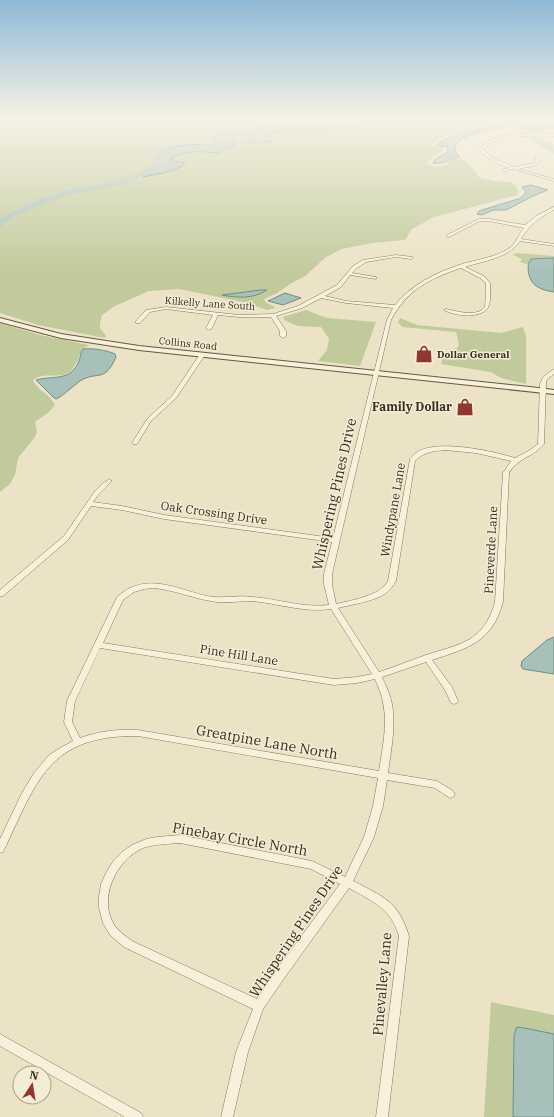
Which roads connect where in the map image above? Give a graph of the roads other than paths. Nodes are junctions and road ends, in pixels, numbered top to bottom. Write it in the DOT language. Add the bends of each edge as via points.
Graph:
graph roads {
  1 [pos="517,170"];
  2 [pos="554,180"];
  3 [pos="554,208"];
  4 [pos="527,227"];
  5 [pos="448,236"];
  6 [pos="520,240"];
  7 [pos="554,245"];
  8 [pos="411,258"];
  9 [pos="460,266"];
  10 [pos="350,274"];
  11 [pos="374,278"];
  12 [pos="320,296"];
  13 [pos="396,307"];
  14 [pos="446,310"];
  15 [pos="216,314"];
  16 [pos="273,315"];
  17 [pos="0,320"];
  18 [pos="138,322"];
  19 [pos="209,328"];
  20 [pos="283,336"];
  21 [pos="202,355"];
  22 [pos="554,371"];
  23 [pos="376,373"];
  24 [pos="539,391"];
  25 [pos="554,392"];
  26 [pos="136,443"];
  27 [pos="514,460"];
  28 [pos="109,481"];
  29 [pos="90,504"];
  30 [pos="335,540"];
  31 [pos="0,594"];
  32 [pos="333,607"];
  33 [pos="98,645"];
  34 [pos="427,658"];
  35 [pos="377,675"];
  36 [pos="454,701"];
  37 [pos="78,742"];
  38 [pos="383,776"];
  39 [pos="450,794"];
  40 [pos="0,849"];
  41 [pos="347,883"];
  42 [pos="259,1006"];
  43 [pos="0,1040"];
  44 [pos="137,1117"];
  45 [pos="227,1117"];
  46 [pos="382,1117"];
  1 -- 2 [label="street"];
  3 -- 4 [label="street"];
  4 -- 5 [label="street" via="479,220"];
  4 -- 6 [label="street"];
  6 -- 7 [label="street"];
  6 -- 9 [label="street, Whispering Pines Drive" via="504,252"];
  8 -- 10 [label="street, Kilkelly Lane South" via="396,256 372,259 359,264"];
  9 -- 13 [label="street, Whispering Pines Drive" via="422,282"];
  9 -- 14 [label="street" via="488,282 487,306 482,311 472,314"];
  10 -- 11 [label="street"];
  10 -- 12 [label="street, Kilkelly Lane South" via="339,286"];
  12 -- 13 [label="street" via="346,302"];
  12 -- 16 [label="street, Kilkelly Lane South" via="294,309"];
  13 -- 23 [label="street, Whispering Pines Drive" via="389,320"];
  15 -- 16 [label="street, Kilkelly Lane South"];
  15 -- 18 [label="street, Kilkelly Lane South" via="160,308 144,314"];
  15 -- 19 [label="street"];
  16 -- 20 [label="street" via="283,331"];
  17 -- 21 [label="street, Collins Road" via="42,332 94,342"];
  21 -- 23 [label="street, Collins Road"];
  21 -- 26 [label="street" via="174,397 149,420"];
  22 -- 24 [label="street" via="543,381"];
  23 -- 24 [label="street, Collins Road"];
  23 -- 30 [label="street, Whispering Pines Drive"];
  24 -- 25 [label="street, Collins Road"];
  24 -- 27 [label="street" via="541,444 534,451"];
  27 -- 32 [label="street, Windypane Lane" via="446,448 429,449 415,456 412,460 392,581 378,595"];
  27 -- 34 [label="street, Pineverde Lane" via="506,473 497,613 489,626 474,640 460,648"];
  28 -- 29 [label="street" via="101,487"];
  29 -- 30 [label="street, Oak Crossing Drive" via="164,517"];
  29 -- 31 [label="street" via="66,538"];
  30 -- 32 [label="street, Whispering Pines Drive" via="328,574"];
  32 -- 33 [label="street" via="312,608 248,599 212,599 165,586 144,587 120,599"];
  32 -- 35 [label="street, Whispering Pines Drive"];
  33 -- 35 [label="street, Pine Hill Lane" via="334,682 351,682"];
  33 -- 37 [label="street" via="68,710 68,722"];
  34 -- 35 [label="street, Pineverde Lane"];
  34 -- 36 [label="street" via="450,690"];
  35 -- 38 [label="street, Whispering Pines Drive" via="385,693 390,718"];
  37 -- 38 [label="street, Greatpine Lane North" via="97,735 138,733"];
  37 -- 40 [label="street, Greatpine Lane North" via="56,755 33,780"];
  38 -- 39 [label="street, Greatpine Lane North" via="437,785"];
  38 -- 41 [label="street, Whispering Pines Drive" via="369,837"];
  41 -- 42 [label="street, Whispering Pines Drive"];
  41 -- 42 [label="street, Pinebay Circle North" via="312,865 180,840 150,842 135,848 121,859 105,887 102,900 112,930 128,944"];
  41 -- 46 [label="street, Pinevalley Lane" via="382,901 394,912 401,923 404,936"];
  42 -- 45 [label="street, Whispering Pines Drive" via="242,1052"];
  43 -- 44 [label="street"];
}
